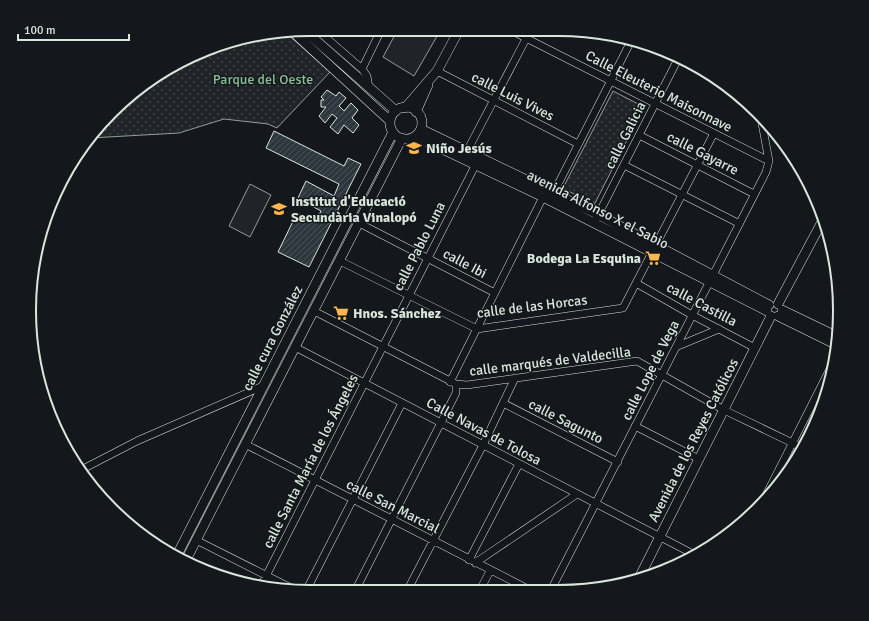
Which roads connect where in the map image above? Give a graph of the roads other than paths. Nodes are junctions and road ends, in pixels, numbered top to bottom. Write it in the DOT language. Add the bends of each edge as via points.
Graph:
graph roads {
  1 [pos="311,36"];
  2 [pos="324,36"];
  3 [pos="378,36"];
  4 [pos="456,36"];
  5 [pos="527,36"];
  6 [pos="530,36"];
  7 [pos="297,37"];
  8 [pos="629,45"];
  9 [pos="676,62"];
  10 [pos="362,69"];
  11 [pos="434,74"];
  12 [pos="611,81"];
  13 [pos="369,88"];
  14 [pos="494,101"];
  15 [pos="655,103"];
  16 [pos="400,109"];
  17 [pos="416,112"];
  18 [pos="390,121"];
  19 [pos="763,127"];
  20 [pos="393,132"];
  21 [pos="418,132"];
  22 [pos="714,133"];
  23 [pos="639,136"];
  24 [pos="402,138"];
  25 [pos="578,144"];
  26 [pos="466,155"];
  27 [pos="478,161"];
  28 [pos="769,161"];
  29 [pos="624,165"];
  30 [pos="698,165"];
  31 [pos="754,194"];
  32 [pos="681,195"];
  33 [pos="549,197"];
  34 [pos="597,219"];
  35 [pos="359,223"];
  36 [pos="738,223"];
  37 [pos="820,226"];
  38 [pos="654,248"];
  39 [pos="428,258"];
  40 [pos="340,261"];
  41 [pos="711,277"];
  42 [pos="636,283"];
  43 [pos="495,293"];
  44 [pos="409,295"];
  45 [pos="774,310"];
  46 [pos="314,311"];
  47 [pos="692,315"];
  48 [pos="477,329"];
  49 [pos="719,329"];
  50 [pos="832,334"];
  51 [pos="831,342"];
  52 [pos="678,346"];
  53 [pos="296,347"];
  54 [pos="383,347"];
  55 [pos="755,348"];
  56 [pos="662,375"];
  57 [pos="515,378"];
  58 [pos="824,380"];
  59 [pos="364,383"];
  60 [pos="453,383"];
  61 [pos="264,386"];
  62 [pos="402,403"];
  63 [pos="503,403"];
  64 [pos="724,410"];
  65 [pos="441,424"];
  66 [pos="635,426"];
  67 [pos="793,443"];
  68 [pos="245,444"];
  69 [pos="483,445"];
  70 [pos="798,445"];
  71 [pos="699,459"];
  72 [pos="618,462"];
  73 [pos="519,464"];
  74 [pos="85,468"];
  75 [pos="777,477"];
  76 [pos="315,480"];
  77 [pos="577,494"];
  78 [pos="352,499"];
  79 [pos="596,504"];
  80 [pos="392,520"];
  81 [pos="661,537"];
  82 [pos="196,540"];
  83 [pos="433,541"];
  84 [pos="179,551"];
  85 [pos="689,552"];
  86 [pos="188,556"];
  87 [pos="472,561"];
  88 [pos="490,571"];
  89 [pos="642,572"];
  90 [pos="266,576"];
  91 [pos="263,581"];
  92 [pos="281,583"];
  93 [pos="309,585"];
  94 [pos="358,585"];
  95 [pos="410,585"];
  96 [pos="483,585"];
  97 [pos="519,585"];
  98 [pos="554,585"];
  1 -- 13 [label="main road"];
  2 -- 10 [label="street"];
  3 -- 10 [label="street"];
  4 -- 11 [label="main road"];
  5 -- 14 [label="street"];
  6 -- 12 [label="street, Calle Eleuterio Maisonnave"];
  7 -- 18 [label="main road"];
  8 -- 12 [label="street"];
  9 -- 15 [label="street, calle Galicia"];
  10 -- 13 [label="street" via="367,76"];
  11 -- 14 [label="street, calle Luis Vives"];
  11 -- 16 [label="main road"];
  11 -- 17 [label="main road"];
  12 -- 15 [label="street, Calle Eleuterio Maisonnave"];
  12 -- 25 [label="street"];
  13 -- 16 [label="main road"];
  14 -- 25 [label="street, calle Luis Vives"];
  14 -- 26 [label="street"];
  15 -- 22 [label="street, Calle Eleuterio Maisonnave"];
  15 -- 23 [label="street, calle Galicia"];
  16 -- 17 [label="main road"];
  16 -- 18 [label="main road"];
  17 -- 21 [label="main road" via="421,118"];
  18 -- 20 [label="main road"];
  19 -- 28 [label="street"];
  20 -- 24 [label="main road"];
  20 -- 61 [label="main road, calle cura González"];
  21 -- 24 [label="main road"];
  21 -- 26 [label="main road, avenida Alfonso X el Sabio"];
  22 -- 28 [label="street, Calle Eleuterio Maisonnave"];
  22 -- 30 [label="street, calle de las Horcas"];
  23 -- 29 [label="street, calle Galicia"];
  23 -- 30 [label="street, calle Gayarre"];
  24 -- 35 [label="main road, calle cura González"];
  25 -- 33 [label="street"];
  26 -- 27 [label="main road, avenida Alfonso X el Sabio"];
  27 -- 33 [label="main road, avenida Alfonso X el Sabio"];
  27 -- 39 [label="street, calle Pablo Luna"];
  28 -- 31 [label="street, calle Lope de Vega"];
  29 -- 32 [label="street"];
  29 -- 34 [label="street, calle Galicia"];
  30 -- 31 [label="street, calle Gayarre"];
  30 -- 32 [label="street, calle de las Horcas"];
  31 -- 36 [label="street, calle Lope de Vega"];
  32 -- 36 [label="street"];
  32 -- 38 [label="street, calle de las Horcas"];
  33 -- 34 [label="main road, avenida Alfonso X el Sabio"];
  33 -- 43 [label="street"];
  34 -- 38 [label="main road, avenida Alfonso X el Sabio"];
  35 -- 39 [label="street, calle Ibi"];
  35 -- 40 [label="main road, calle cura González"];
  36 -- 41 [label="street, calle Lope de Vega"];
  37 -- 45 [label="main road, Avenida de los Reyes Católicos"];
  38 -- 41 [label="main road, avenida Alfonso X el Sabio"];
  38 -- 42 [label="street, calle de las Horcas"];
  39 -- 43 [label="street, calle Ibi"];
  39 -- 44 [label="street, calle Pablo Luna"];
  40 -- 44 [label="street, calle de las Horcas"];
  40 -- 46 [label="main road, calle cura González"];
  41 -- 45 [label="main road, avenida Alfonso X el Sabio"];
  41 -- 47 [label="street, calle Lope de Vega"];
  42 -- 47 [label="street, calle Castilla"];
  42 -- 48 [label="street, calle de las Horcas" via="623,308"];
  43 -- 48 [label="street"];
  44 -- 48 [label="street, calle de las Horcas"];
  44 -- 54 [label="street, calle Pablo Luna"];
  45 -- 50 [label="main road"];
  45 -- 51 [label="main road"];
  45 -- 55 [label="main road, Avenida de los Reyes Católicos"];
  46 -- 53 [label="main road, calle cura González"];
  46 -- 54 [label="street, calle marqués de Valdecilla"];
  47 -- 49 [label="street, calle Castilla"];
  47 -- 52 [label="street, calle Lope de Vega"];
  48 -- 60 [label="street"];
  49 -- 52 [label="street"];
  49 -- 55 [label="street, calle Castilla"];
  52 -- 56 [label="street, calle Lope de Vega"];
  53 -- 59 [label="street, Calle Navas de Tolosa"];
  53 -- 68 [label="main road, calle cura González"];
  54 -- 59 [label="street, calle Santa María de los Ángeles"];
  54 -- 60 [label="street, calle marqués de Valdecilla"];
  55 -- 64 [label="main road, Avenida de los Reyes Católicos"];
  56 -- 57 [label="street, calle marqués de Valdecilla" via="637,361"];
  56 -- 64 [label="street, calle marqués de Valdecilla"];
  56 -- 66 [label="street, calle Lope de Vega"];
  57 -- 60 [label="street, calle marqués de Valdecilla" via="467,385"];
  57 -- 63 [label="street"];
  58 -- 67 [label="street"];
  59 -- 62 [label="street, Calle Navas de Tolosa"];
  59 -- 76 [label="street, calle Santa María de los Ángeles"];
  60 -- 65 [label="street" via="456,393"];
  61 -- 74 [label="street" via="138,441"];
  61 -- 84 [label="main road, calle cura González"];
  62 -- 65 [label="street, Calle Navas de Tolosa"];
  62 -- 78 [label="street"];
  63 -- 69 [label="street"];
  63 -- 72 [label="street, calle Sagunto"];
  64 -- 67 [label="street, calle marqués de Valdecilla"];
  64 -- 71 [label="main road, Avenida de los Reyes Católicos"];
  65 -- 69 [label="street, Calle Navas de Tolosa"];
  65 -- 80 [label="street"];
  66 -- 71 [label="street"];
  66 -- 72 [label="street, calle Lope de Vega"];
  67 -- 70 [label="street, calle marqués de Valdecilla"];
  67 -- 75 [label="street"];
  68 -- 76 [label="street, calle San Marcial"];
  68 -- 82 [label="main road, calle cura González"];
  69 -- 73 [label="street, Calle Navas de Tolosa"];
  69 -- 83 [label="street"];
  71 -- 81 [label="main road, Avenida de los Reyes Católicos"];
  72 -- 79 [label="street, calle Lope de Vega"];
  73 -- 77 [label="street, Calle Navas de Tolosa"];
  73 -- 87 [label="street"];
  76 -- 78 [label="street, calle San Marcial"];
  76 -- 90 [label="street, calle Santa María de los Ángeles"];
  77 -- 79 [label="street, Calle Navas de Tolosa"];
  77 -- 87 [label="street"];
  78 -- 80 [label="street, calle San Marcial"];
  78 -- 93 [label="street"];
  79 -- 81 [label="street, Calle Navas de Tolosa"];
  79 -- 98 [label="street, calle Lope de Vega"];
  80 -- 83 [label="street, calle San Marcial"];
  80 -- 94 [label="street"];
  81 -- 85 [label="street, Calle Navas de Tolosa"];
  81 -- 89 [label="main road, Avenida de los Reyes Católicos"];
  82 -- 86 [label="main road, calle cura González"];
  82 -- 90 [label="street"];
  83 -- 87 [label="street, calle San Marcial"];
  83 -- 95 [label="street"];
  87 -- 88 [label="street, calle San Marcial"];
  88 -- 96 [label="street"];
  88 -- 97 [label="street, calle San Marcial"];
  90 -- 91 [label="street, calle Santa María de los Ángeles"];
  90 -- 92 [label="street"];
}
